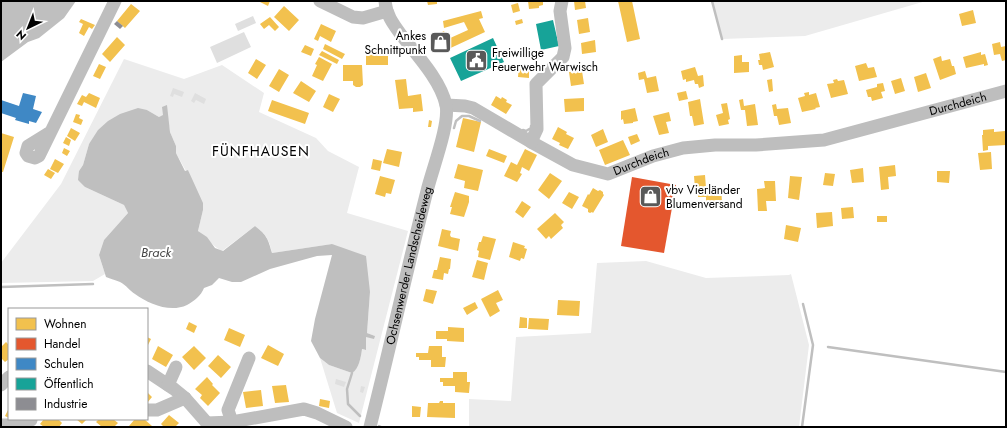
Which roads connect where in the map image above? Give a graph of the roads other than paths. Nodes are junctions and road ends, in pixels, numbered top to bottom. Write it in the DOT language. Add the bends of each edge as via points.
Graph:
graph roads {
  1 [pos="115,1"];
  2 [pos="320,1"];
  3 [pos="562,1"];
  4 [pos="386,6"];
  5 [pos="1006,92"];
  6 [pos="446,105"];
  7 [pos="49,133"];
  8 [pos="531,142"];
  9 [pos="249,358"];
  10 [pos="176,367"];
  11 [pos="148,372"];
  12 [pos="168,385"];
  13 [pos="185,398"];
  14 [pos="148,410"];
  15 [pos="31,420"];
  16 [pos="232,422"];
  17 [pos="1,425"];
  18 [pos="207,425"];
  19 [pos="346,427"];
  20 [pos="370,427"];
  1 -- 7 [label="street"];
  2 -- 4 [label="street" via="353,17 364,18"];
  3 -- 8 [label="street" via="560,11 563,57 536,84 537,130"];
  4 -- 6 [label="street" via="393,23 431,75"];
  5 -- 8 [label="street, Durchdeich" via="824,140 683,148 653,156 608,174 573,165"];
  6 -- 8 [label="street, Durchdeich" via="473,108"];
  6 -- 20 [label="street, Ochsenwerder Landscheideweg" via="445,123"];
  9 -- 16 [label="street" via="228,410"];
  10 -- 12 [label="street"];
  11 -- 12 [label="street"];
  12 -- 13 [label="street"];
  13 -- 14 [label="street" via="158,410"];
  13 -- 18 [label="street"];
  15 -- 17 [label="street"];
  16 -- 18 [label="street"];
  16 -- 19 [label="street" via="304,409"];
}
